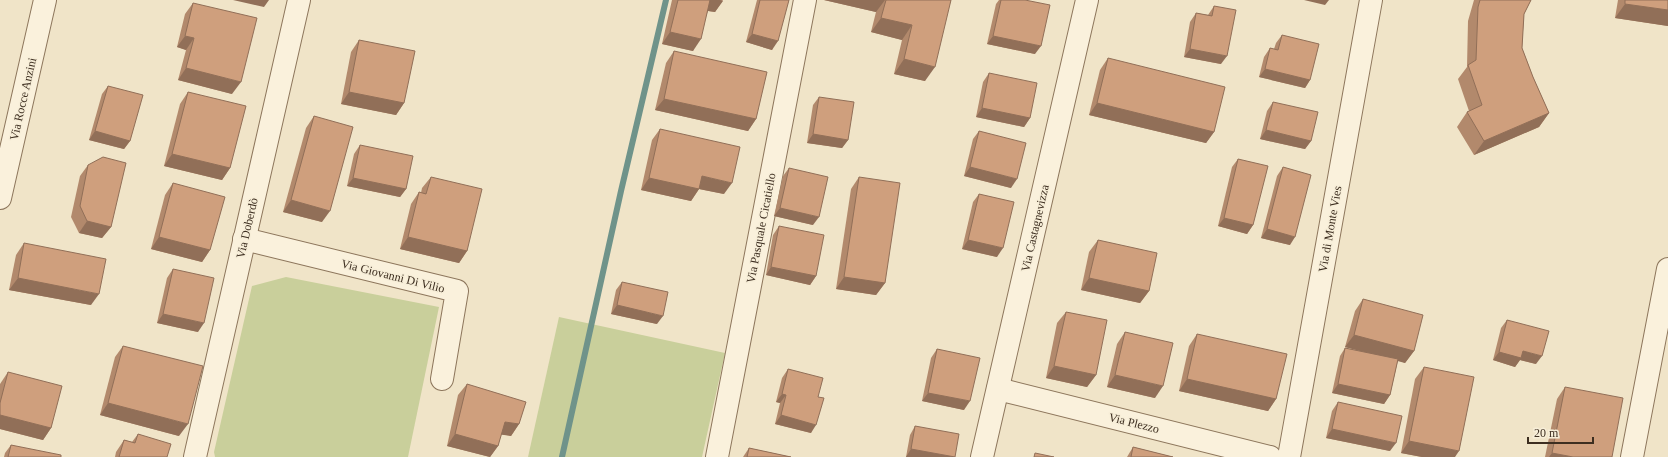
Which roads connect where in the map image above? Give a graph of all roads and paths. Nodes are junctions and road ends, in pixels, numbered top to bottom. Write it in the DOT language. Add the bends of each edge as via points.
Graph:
graph roads {
  1 [pos="45,0"];
  2 [pos="299,0"];
  3 [pos="805,0"];
  4 [pos="1087,0"];
  5 [pos="1371,0"];
  6 [pos="0,198"];
  7 [pos="244,239"];
  8 [pos="1668,269"];
  9 [pos="442,379"];
  10 [pos="998,389"];
  11 [pos="195,457"];
  12 [pos="716,457"];
  13 [pos="982,457"];
  14 [pos="1270,457"];
  15 [pos="1289,457"];
  16 [pos="1632,457"];
  1 -- 6 [label="street, Via Rocce Anzini"];
  2 -- 7 [label="street, Via Doberdò"];
  3 -- 12 [label="street, Via Pasquale Cicatiello"];
  4 -- 10 [label="street, Via Castagnevizza"];
  5 -- 15 [label="street, Via di Monte Vies"];
  7 -- 9 [label="street, Via Giovanni Di Vilio" via="457,292"];
  7 -- 11 [label="street, Via Doberdò"];
  8 -- 16 [label="street"];
  10 -- 13 [label="street, Via Castagnevizza"];
  10 -- 14 [label="street, Via Plezzo"];
}
